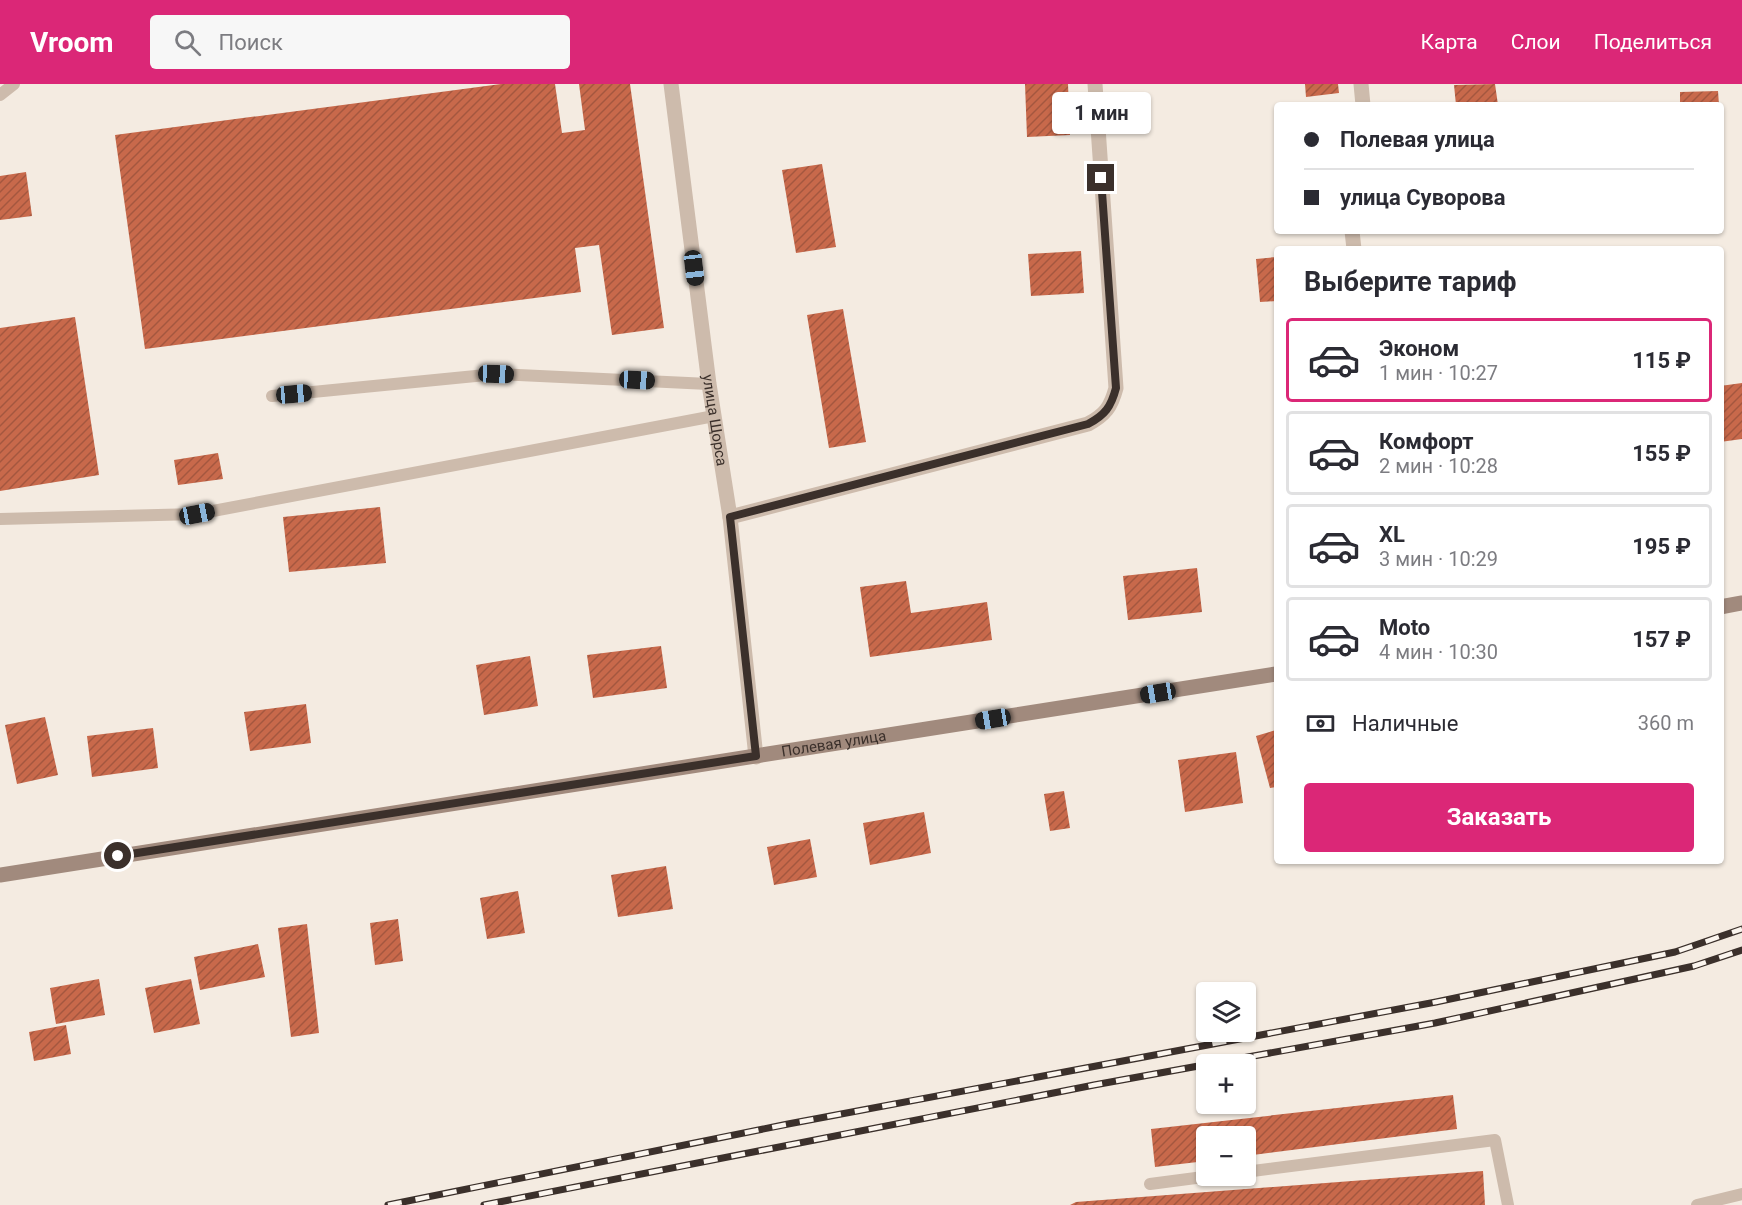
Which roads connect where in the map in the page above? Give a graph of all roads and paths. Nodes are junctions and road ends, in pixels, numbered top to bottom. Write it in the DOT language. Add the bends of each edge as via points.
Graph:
graph roads {
  1 [pos="14,84"];
  2 [pos="671,84"];
  3 [pos="1095,84"];
  4 [pos="1361,84"];
  5 [pos="0,95"];
  6 [pos="1363,102"];
  7 [pos="709,384"];
  8 [pos="272,396"];
  9 [pos="714,416"];
  10 [pos="730,517"];
  11 [pos="0,519"];
  12 [pos="1742,603"];
  13 [pos="1724,607"];
  14 [pos="1274,674"];
  15 [pos="756,756"];
  16 [pos="0,875"];
  17 [pos="1256,1171"];
  18 [pos="1196,1178"];
  19 [pos="1150,1184"];
  20 [pos="1742,1194"];
  21 [pos="1508,1205"];
  22 [pos="1697,1205"];
  1 -- 5 [label="lane"];
  2 -- 7 [label="street, улица Щорса"];
  3 -- 10 [label="street" via="1116,388 1112,405 1102,417 1088,424"];
  4 -- 6 [label="street"];
  7 -- 8 [label="lane" via="496,374"];
  7 -- 9 [label="street, улица Щорса"];
  9 -- 10 [label="street, улица Щорса"];
  9 -- 11 [label="lane" via="197,514"];
  10 -- 15 [label="street, улица Щорса"];
  12 -- 13 [label="street"];
  14 -- 15 [label="street, Полевая улица"];
  15 -- 16 [label="street, Полевая улица"];
  17 -- 21 [label="lane" via="1495,1140"];
  18 -- 19 [label="lane"];
  20 -- 22 [label="lane"];
}
